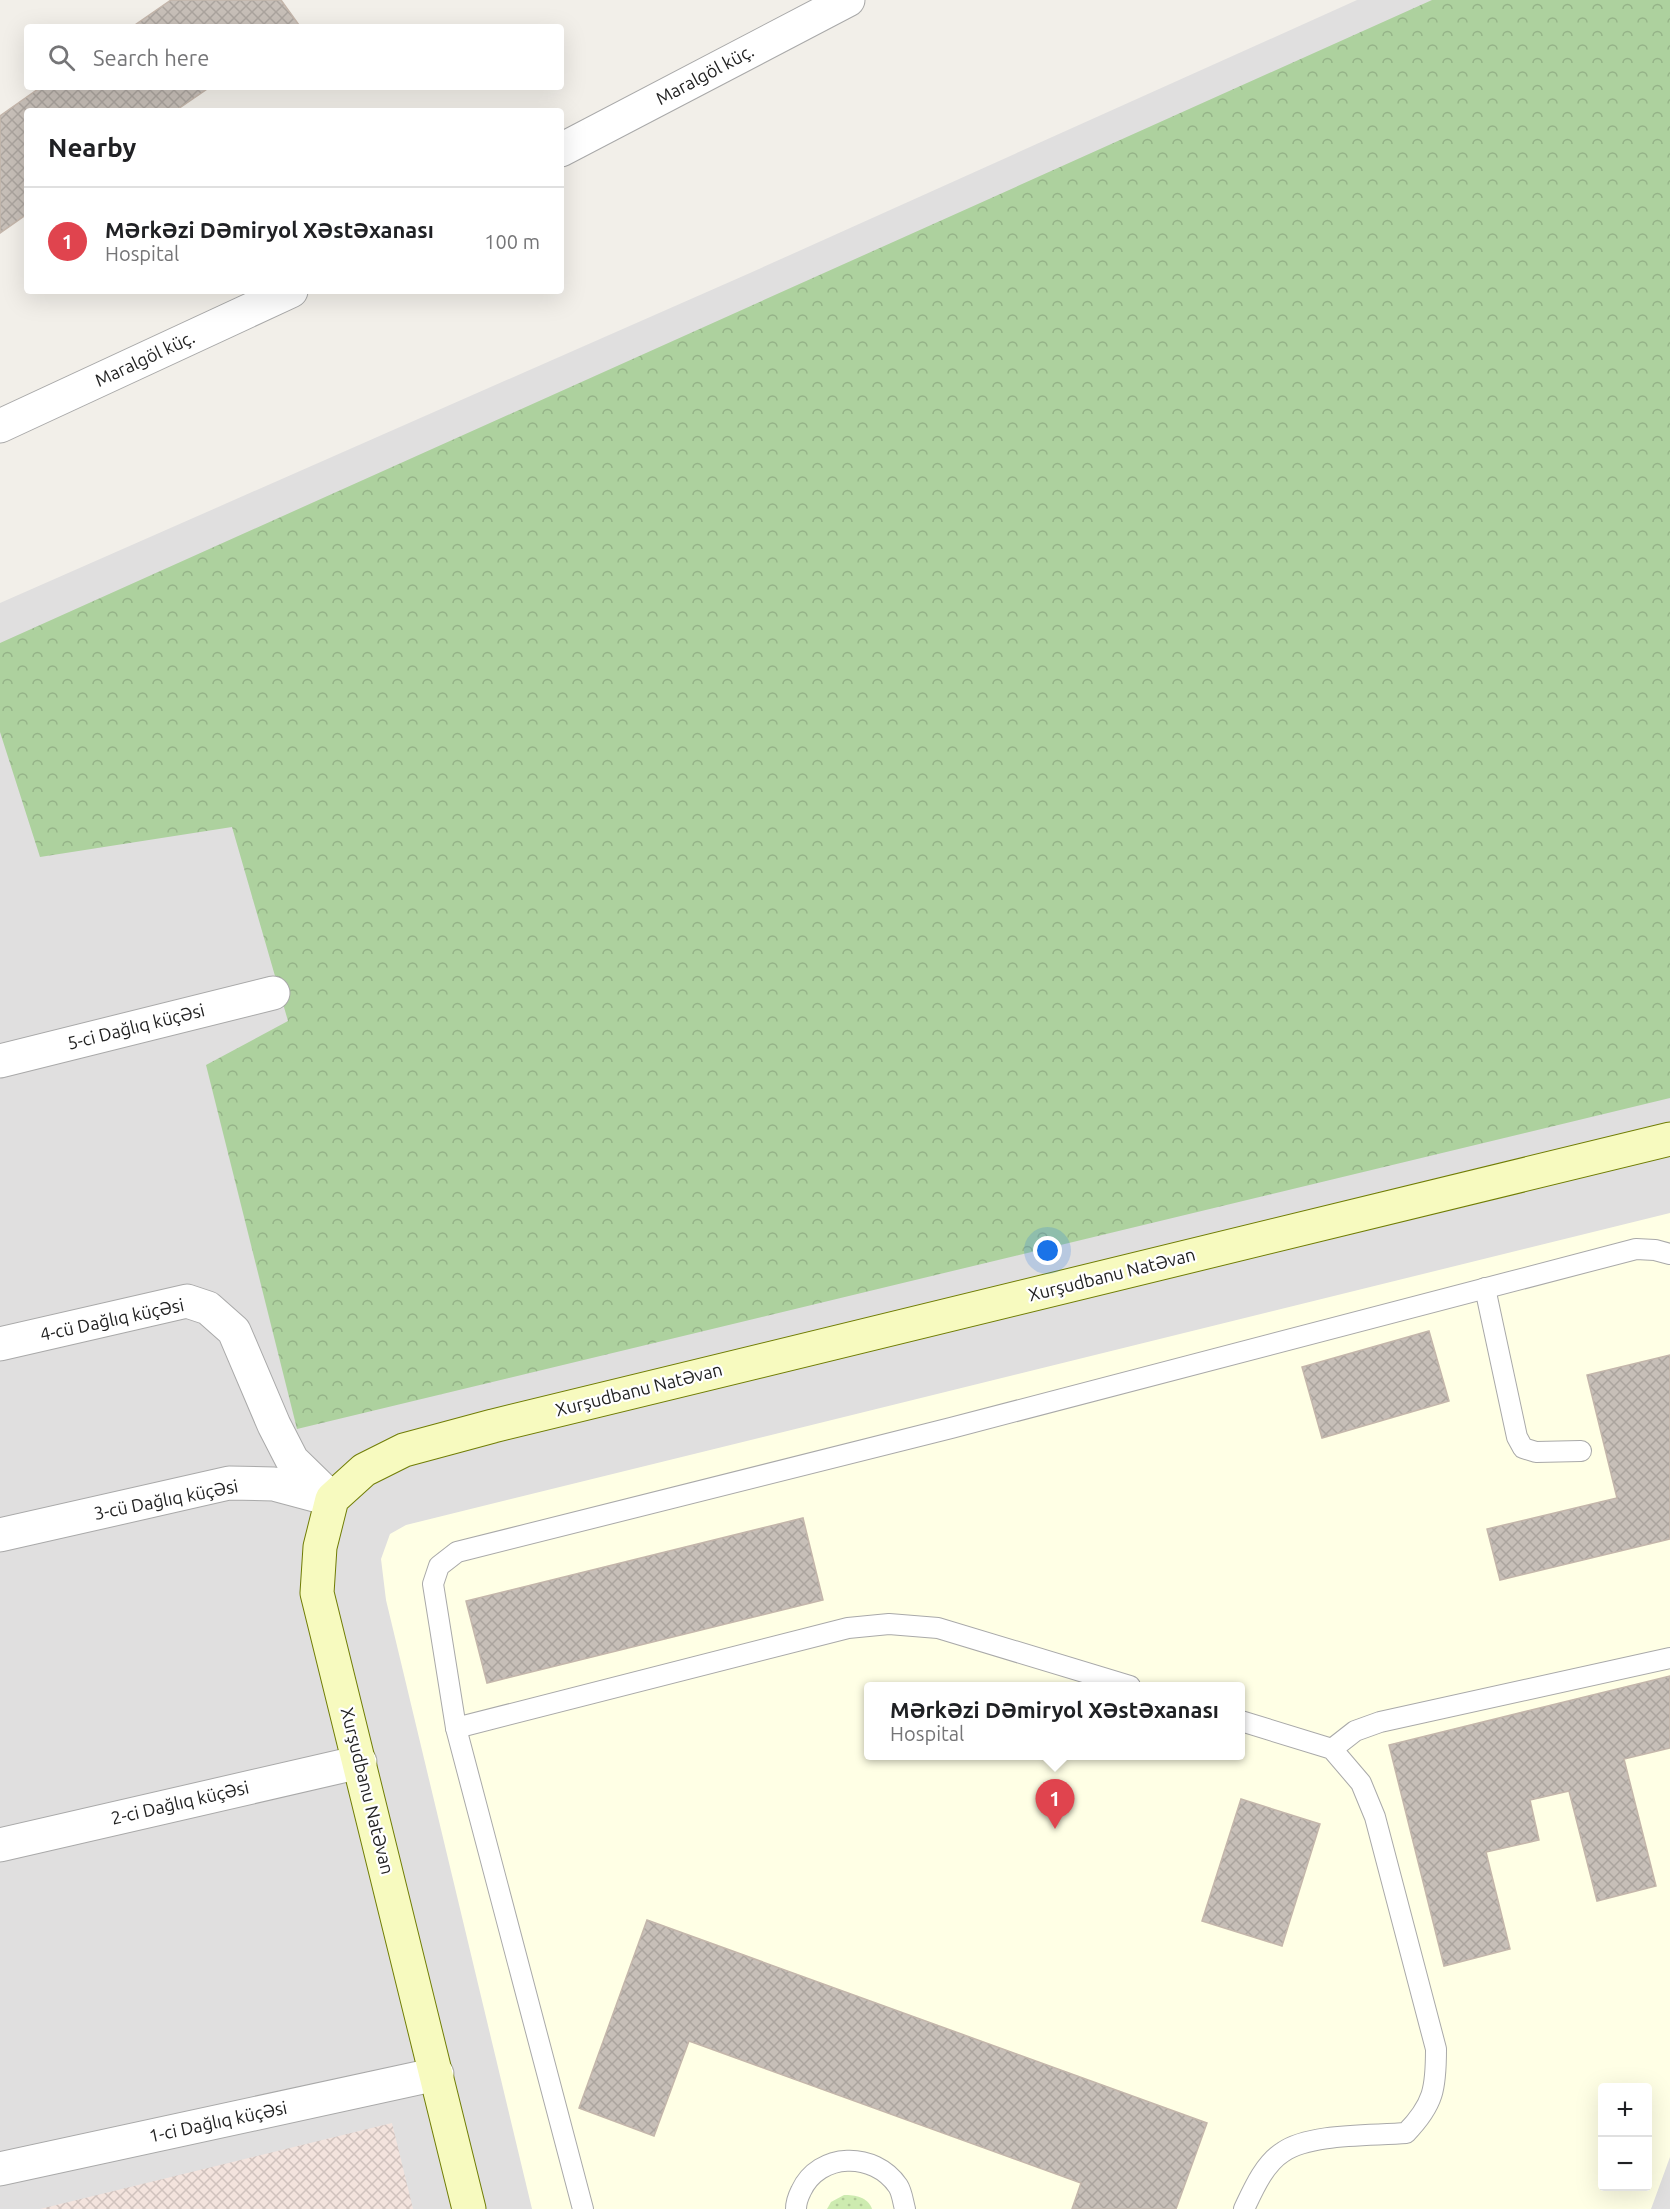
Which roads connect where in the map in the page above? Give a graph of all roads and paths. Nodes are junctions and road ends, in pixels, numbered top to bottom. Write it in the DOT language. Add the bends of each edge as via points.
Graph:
graph roads {
  1 [pos="848,0"];
  2 [pos="564,148"];
  3 [pos="285,294"];
  4 [pos="0,426"];
  5 [pos="273,993"];
  6 [pos="0,1061"];
  7 [pos="1670,1139"];
  8 [pos="1670,1254"];
  9 [pos="1485,1288"];
  10 [pos="0,1344"];
  11 [pos="1581,1452"];
  12 [pos="332,1499"];
  13 [pos="0,1535"];
  14 [pos="1670,1658"];
  15 [pos="1117,1682"];
  16 [pos="1245,1722"];
  17 [pos="456,1728"];
  18 [pos="1332,1749"];
  19 [pos="360,1762"];
  20 [pos="0,1845"];
  21 [pos="437,2074"];
  22 [pos="0,2169"];
  23 [pos="469,2209"];
  24 [pos="583,2209"];
  25 [pos="796,2209"];
  26 [pos="905,2209"];
  27 [pos="1244,2209"];
  1 -- 2 [label="street, Maralgöl küç."];
  3 -- 4 [label="street, Maralgöl küç."];
  5 -- 6 [label="street, 5-ci Dağlıq küçəsi"];
  7 -- 12 [label="main road, Xurşudbanu Natəvan" via="493,1425 404,1450 364,1470"];
  8 -- 9 [label="lane" via="1636,1249"];
  9 -- 11 [label="lane" via="1517,1437 1523,1448 1536,1452"];
  9 -- 17 [label="lane" via="457,1552 439,1566 433,1584"];
  10 -- 12 [label="street, 4-cü Dağlıq küçəsi" via="187,1301 208,1308 234,1331 292,1460"];
  12 -- 13 [label="street, 3-cü Dağlıq küçəsi" via="274,1484 229,1483"];
  12 -- 19 [label="main road, Xurşudbanu Natəvan" via="320,1547 317,1593"];
  14 -- 18 [label="lane" via="1380,1722 1355,1731"];
  15 -- 17 [label="lane" via="939,1628 889,1624 848,1628"];
  16 -- 18 [label="lane"];
  17 -- 24 [label="lane"];
  18 -- 27 [label="lane" via="1361,1783 1376,1817 1436,2049 1436,2082 1422,2116 1406,2133 1305,2141 1281,2152 1260,2177"];
  19 -- 20 [label="street, 2-ci Dağlıq küçəsi"];
  19 -- 21 [label="main road, Xurşudbanu Natəvan"];
  21 -- 22 [label="street, 1-ci Dağlıq küçəsi"];
  21 -- 23 [label="main road, Xurşudbanu Natəvan"];
  25 -- 26 [label="lane" via="807,2180 828,2163 854,2159 880,2168 899,2187"];
}
